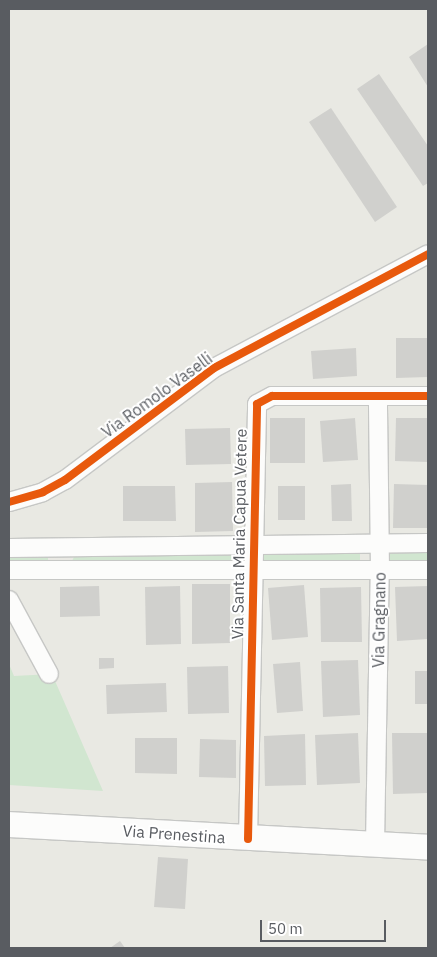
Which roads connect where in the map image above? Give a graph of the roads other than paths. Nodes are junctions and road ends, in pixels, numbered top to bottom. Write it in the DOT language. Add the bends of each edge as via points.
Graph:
graph roads {
  1 [pos="428,254"];
  2 [pos="378,396"];
  3 [pos="428,396"];
  4 [pos="9,502"];
  5 [pos="378,543"];
  6 [pos="428,543"];
  7 [pos="254,545"];
  8 [pos="9,548"];
  9 [pos="63,548"];
  10 [pos="62,569"];
  11 [pos="254,569"];
  12 [pos="9,570"];
  13 [pos="380,570"];
  14 [pos="428,570"];
  15 [pos="9,600"];
  16 [pos="49,674"];
  17 [pos="9,824"];
  18 [pos="248,839"];
  19 [pos="375,844"];
  20 [pos="428,847"];
  1 -- 4 [label="street, Via Romolo Vaselli" via="214,368 64,480 43,492"];
  2 -- 3 [label="street, Via Santa Maria Capua Vetere"];
  2 -- 5 [label="street, Via Gragnano"];
  2 -- 7 [label="street, Via Santa Maria Capua Vetere" via="272,396 260,400 255,413"];
  5 -- 6 [label="street"];
  5 -- 7 [label="street"];
  5 -- 13 [label="street, Via Gragnano"];
  7 -- 9 [label="street"];
  7 -- 11 [label="street, Via Santa Maria Capua Vetere"];
  8 -- 9 [label="street"];
  9 -- 10 [label="street"];
  10 -- 11 [label="street"];
  10 -- 12 [label="street"];
  11 -- 13 [label="street"];
  11 -- 18 [label="street, Via Santa Maria Capua Vetere"];
  13 -- 14 [label="street"];
  13 -- 19 [label="street, Via Gragnano"];
  15 -- 16 [label="street"];
  17 -- 18 [label="main road, Via Prenestina"];
  18 -- 19 [label="main road, Via Prenestina"];
  19 -- 20 [label="main road, Via Prenestina"];
}
